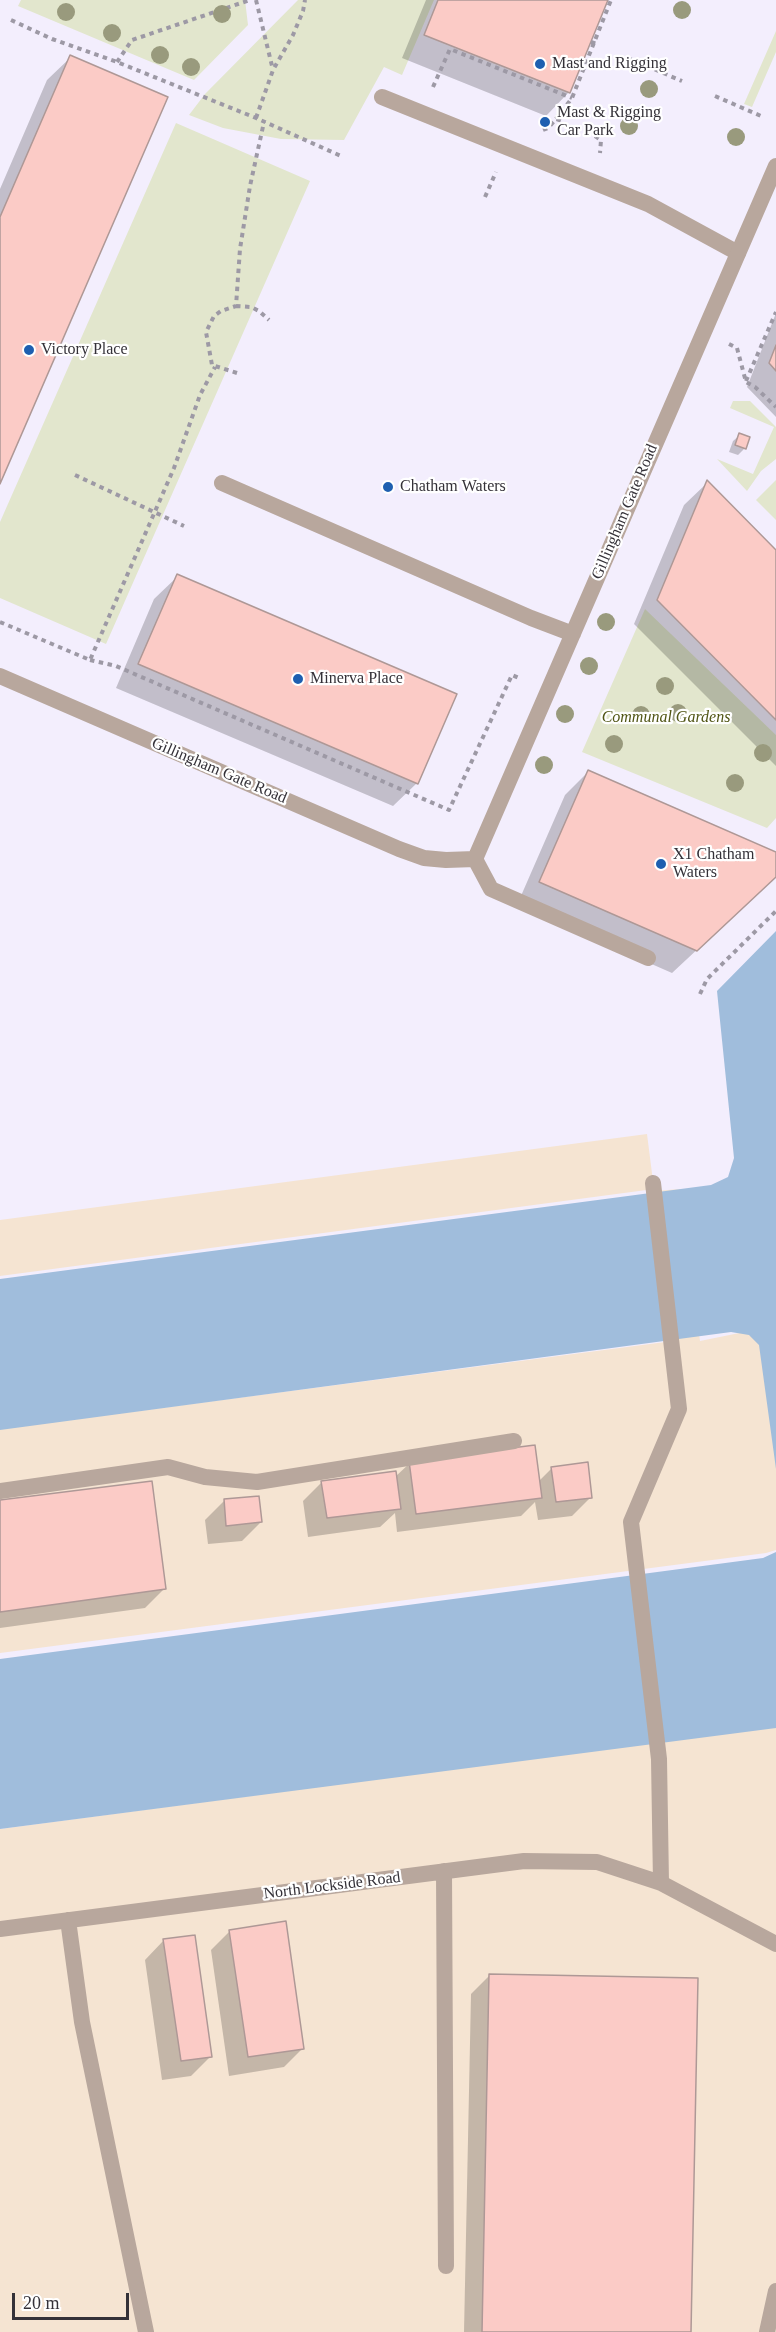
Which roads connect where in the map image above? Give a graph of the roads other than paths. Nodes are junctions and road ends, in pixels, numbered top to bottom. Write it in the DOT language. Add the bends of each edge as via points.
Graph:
graph roads {
  1 [pos="382,97"];
  2 [pos="776,166"];
  3 [pos="738,253"];
  4 [pos="222,483"];
  5 [pos="573,634"];
  6 [pos="0,676"];
  7 [pos="475,859"];
  8 [pos="648,958"];
  9 [pos="654,1183"];
  10 [pos="514,1441"];
  11 [pos="0,1491"];
  12 [pos="444,1871"];
  13 [pos="661,1883"];
  14 [pos="68,1920"];
  15 [pos="0,1929"];
  16 [pos="776,1944"];
  17 [pos="446,2266"];
  18 [pos="776,2291"];
  19 [pos="146,2332"];
  20 [pos="767,2332"];
  1 -- 3 [label="street" via="648,204"];
  2 -- 3 [label="street, Gillingham Gate Road"];
  3 -- 5 [label="street, Gillingham Gate Road"];
  4 -- 5 [label="street"];
  5 -- 7 [label="street, Gillingham Gate Road"];
  6 -- 7 [label="street, Gillingham Gate Road" via="399,849 446,861"];
  7 -- 8 [label="street" via="491,889"];
  9 -- 13 [label="street" via="679,1408 631,1522 659,1759"];
  10 -- 11 [label="street" via="257,1482 205,1477 168,1467"];
  12 -- 13 [label="street, North Lockside Road" via="524,1861 597,1862"];
  12 -- 14 [label="street, North Lockside Road"];
  12 -- 17 [label="street"];
  13 -- 16 [label="street, North Lockside Road"];
  14 -- 15 [label="street, North Lockside Road"];
  14 -- 19 [label="street" via="82,2022"];
  18 -- 20 [label="street"];
}
